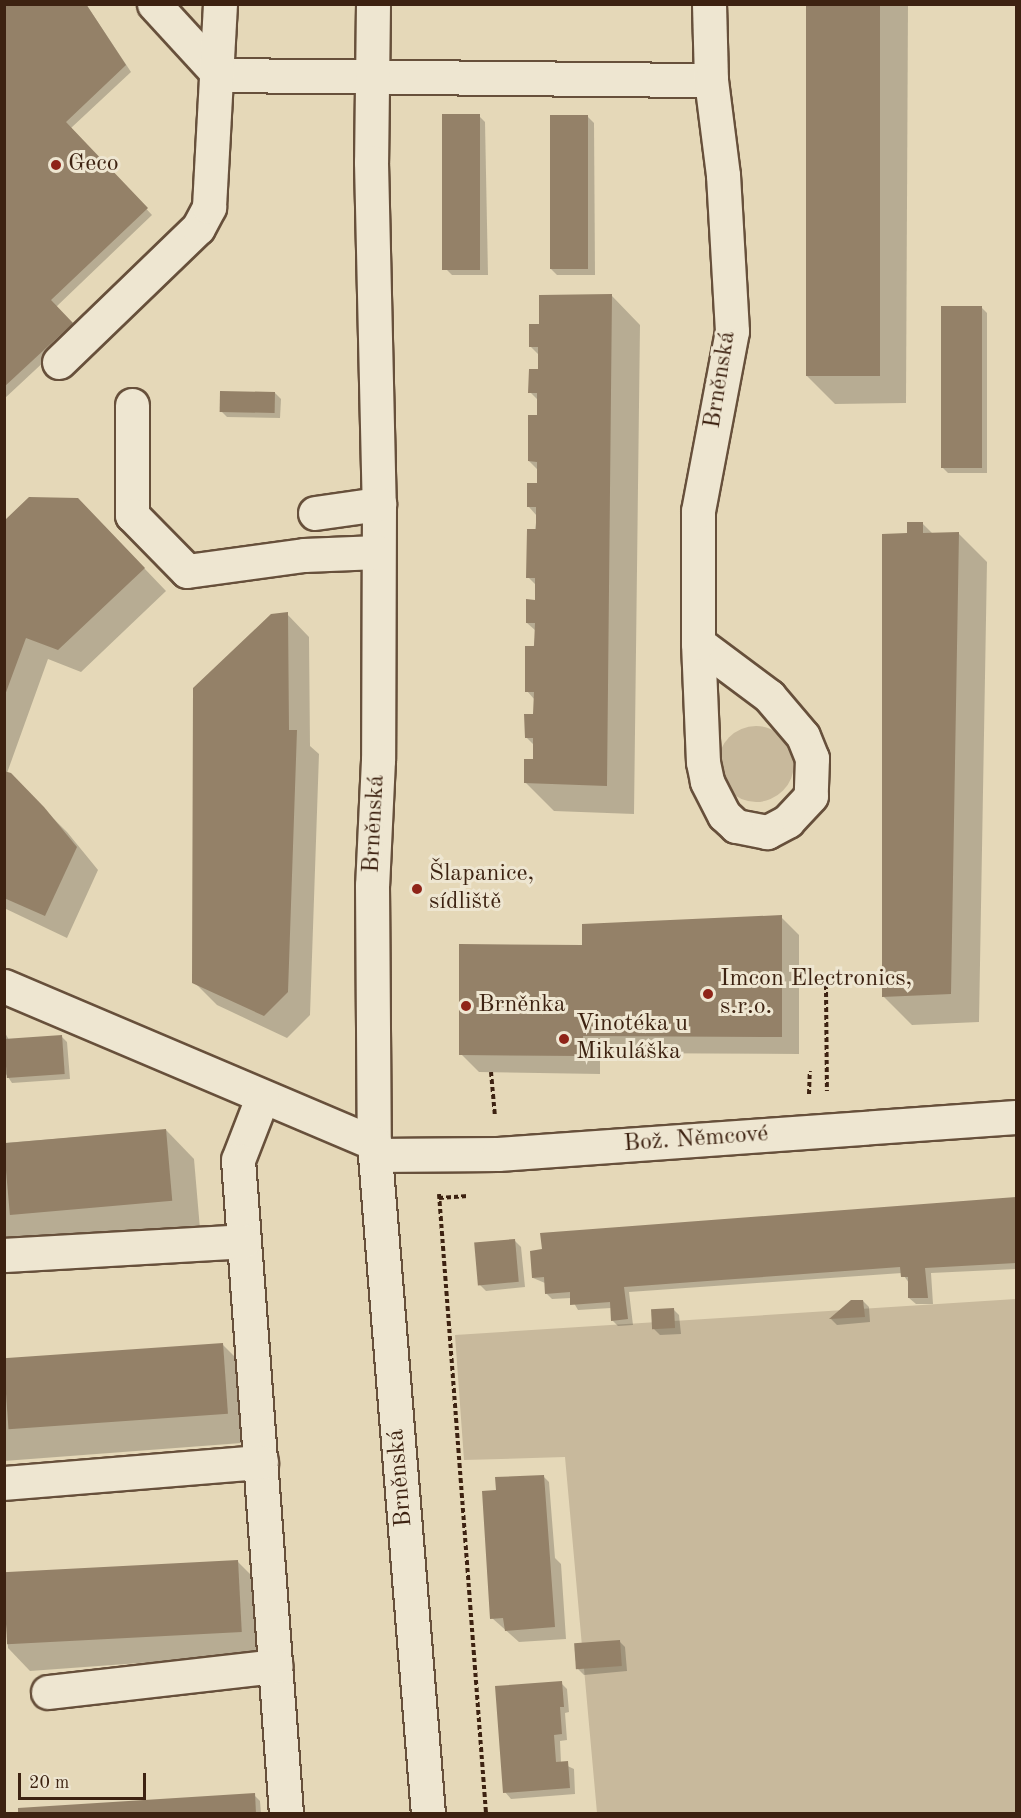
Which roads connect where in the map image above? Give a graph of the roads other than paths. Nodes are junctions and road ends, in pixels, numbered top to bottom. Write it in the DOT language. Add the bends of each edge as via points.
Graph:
graph roads {
  1 [pos="154,4"];
  2 [pos="220,4"];
  3 [pos="373,4"];
  4 [pos="710,4"];
  5 [pos="219,75"];
  6 [pos="371,75"];
  7 [pos="711,80"];
  8 [pos="59,362"];
  9 [pos="132,405"];
  10 [pos="379,504"];
  11 [pos="315,513"];
  12 [pos="378,552"];
  13 [pos="698,643"];
  14 [pos="4,986"];
  15 [pos="262,1098"];
  16 [pos="1017,1117"];
  17 [pos="374,1149"];
  18 [pos="244,1241"];
  19 [pos="4,1255"];
  20 [pos="261,1462"];
  21 [pos="4,1483"];
  22 [pos="276,1666"];
  23 [pos="48,1692"];
  24 [pos="286,1814"];
  25 [pos="428,1814"];
  1 -- 5 [label="street"];
  2 -- 5 [label="street"];
  3 -- 6 [label="street, Brněnská"];
  4 -- 7 [label="street, Brněnská"];
  5 -- 6 [label="street"];
  5 -- 8 [label="street" via="209,207 204,218"];
  6 -- 7 [label="street"];
  6 -- 10 [label="street, Brněnská"];
  7 -- 13 [label="street, Brněnská" via="723,175 732,331 698,512"];
  9 -- 12 [label="street" via="132,514 187,571 304,555"];
  10 -- 11 [label="street"];
  10 -- 12 [label="street, Brněnská"];
  12 -- 17 [label="street, Brněnská" via="378,760 372,885"];
  13 -- 13 [label="street, Brněnská" via="706,782 724,815 736,826 768,831 788,821 811,796 812,758 803,736 769,696"];
  14 -- 15 [label="street"];
  15 -- 17 [label="street"];
  15 -- 18 [label="street" via="238,1160"];
  16 -- 17 [label="street, Bož. Němcové" via="436,1158"];
  17 -- 25 [label="street, Brněnská"];
  18 -- 19 [label="street"];
  18 -- 20 [label="street"];
  20 -- 21 [label="street"];
  20 -- 22 [label="street"];
  22 -- 23 [label="street"];
  22 -- 24 [label="street"];
}
